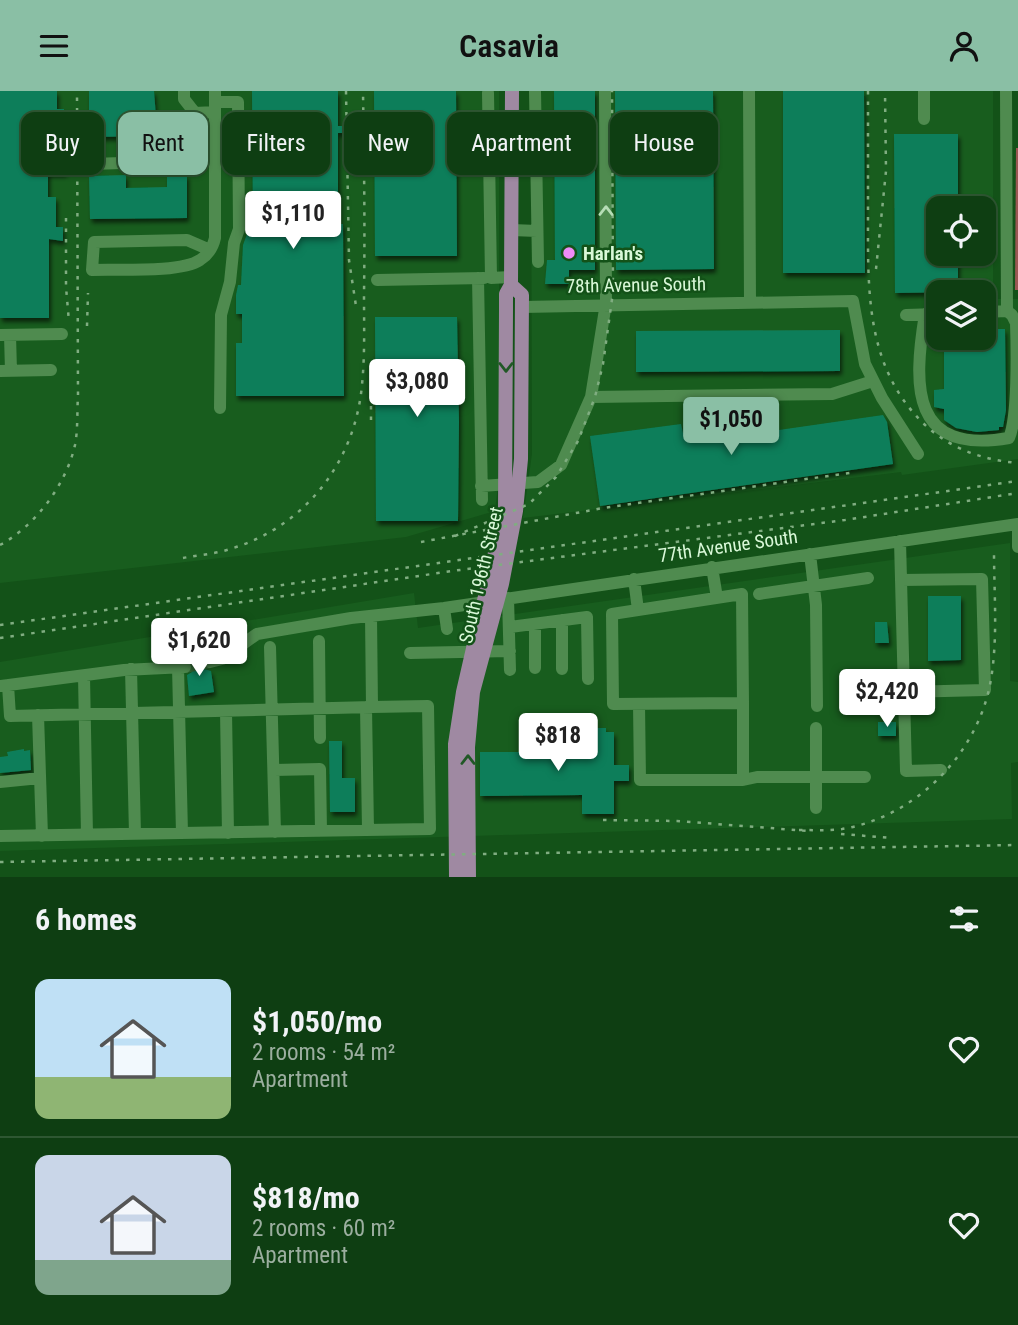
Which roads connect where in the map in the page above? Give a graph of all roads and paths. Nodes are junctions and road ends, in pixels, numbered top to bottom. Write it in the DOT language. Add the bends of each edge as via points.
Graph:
graph roads {
  1 [pos="184,91"];
  2 [pos="535,91"];
  3 [pos="605,91"];
  4 [pos="749,91"];
  5 [pos="924,91"];
  6 [pos="1006,91"];
  7 [pos="488,92"];
  8 [pos="512,92"];
  9 [pos="215,102"];
  10 [pos="512,112"];
  11 [pos="535,112"];
  12 [pos="1012,118"];
  13 [pos="924,119"];
  14 [pos="215,160"];
  15 [pos="104,164"];
  16 [pos="512,175"];
  17 [pos="536,175"];
  18 [pos="512,230"];
  19 [pos="537,231"];
  20 [pos="210,250"];
  21 [pos="538,263"];
  22 [pos="484,278"];
  23 [pos="377,280"];
  24 [pos="511,281"];
  25 [pos="750,302"];
  26 [pos="606,303"];
  27 [pos="522,307"];
  28 [pos="996,311"];
  29 [pos="1007,311"];
  30 [pos="926,314"];
  31 [pos="906,315"];
  32 [pos="62,334"];
  33 [pos="5,335"];
  34 [pos="926,338"];
  35 [pos="51,370"];
  36 [pos="5,371"];
  37 [pos="873,381"];
  38 [pos="590,397"];
  39 [pos="220,408"];
  40 [pos="514,424"];
  41 [pos="918,454"];
  42 [pos="1018,524"];
  43 [pos="900,541"];
  44 [pos="1018,547"];
  45 [pos="810,554"];
  46 [pos="712,567"];
  47 [pos="868,578"];
  48 [pos="634,579"];
  49 [pos="901,580"];
  50 [pos="814,586"];
  51 [pos="759,594"];
  52 [pos="508,598"];
  53 [pos="717,598"];
  54 [pos="444,608"];
  55 [pos="638,610"];
  56 [pos="371,616"];
  57 [pos="562,620"];
  58 [pos="535,624"];
  59 [pos="510,627"];
  60 [pos="447,629"];
  61 [pos="319,641"];
  62 [pos="271,647"];
  63 [pos="510,651"];
  64 [pos="410,653"];
  65 [pos="210,663"];
  66 [pos="536,668"];
  67 [pos="131,669"];
  68 [pos="562,669"];
  69 [pos="510,670"];
  70 [pos="83,676"];
  71 [pos="588,679"];
  72 [pos="4,686"];
  73 [pos="904,692"];
  74 [pos="743,703"];
  75 [pos="639,704"];
  76 [pos="817,706"];
  77 [pos="369,707"];
  78 [pos="320,708"];
  79 [pos="272,709"];
  80 [pos="226,711"];
  81 [pos="179,712"];
  82 [pos="132,713"];
  83 [pos="84,714"];
  84 [pos="38,715"];
  85 [pos="816,729"];
  86 [pos="320,738"];
  87 [pos="274,770"];
  88 [pos="941,770"];
  89 [pos="816,777"];
  90 [pos="864,777"];
  91 [pos="40,778"];
  92 [pos="743,780"];
  93 [pos="0,782"];
  94 [pos="816,808"];
  95 [pos="368,830"];
  96 [pos="321,831"];
  97 [pos="275,832"];
  98 [pos="228,833"];
  99 [pos="135,834"];
  100 [pos="182,834"];
  101 [pos="87,835"];
  102 [pos="0,836"];
  103 [pos="42,836"];
  104 [pos="456,877"];
  105 [pos="469,877"];
  1 -- 9 [label="street" via="184,99 195,113"];
  2 -- 11 [label="street"];
  26 -- 3 [label="street, one-way"];
  4 -- 25 [label="street"];
  5 -- 13 [label="street"];
  6 -- 12 [label="street"];
  7 -- 8 [label="street"];
  7 -- 22 [label="street"];
  8 -- 10 [label="main road, South 196th Street"];
  9 -- 14 [label="street"];
  9 -- 39 [label="street" via="238,102 239,229 221,315"];
  12 -- 29 [label="street"];
  14 -- 15 [label="street"];
  14 -- 20 [label="street" via="215,238"];
  16 -- 18 [label="main road, South 196th Street"];
  17 -- 19 [label="street"];
  18 -- 19 [label="street"];
  18 -- 24 [label="main road, South 196th Street"];
  19 -- 21 [label="street"];
  20 -- 20 [label="street" via="199,261 178,267 92,270 94,242 187,240"];
  22 -- 23 [label="street"];
  22 -- 24 [label="street"];
  22 -- 38 [label="street" via="482,493 538,482 561,465"];
  24 -- 27 [label="main road, South 196th Street" via="522,295"];
  24 -- 40 [label="main road, South 196th Street, one-way" via="506,294"];
  25 -- 26 [label="street, 78th Avenue South"];
  25 -- 37 [label="street, 78th Avenue South" via="853,300 865,364"];
  26 -- 27 [label="street, 78th Avenue South"];
  26 -- 38 [label="street"];
  27 -- 40 [label="main road, South 196th Street"];
  28 -- 29 [label="street"];
  29 -- 34 [label="street" via="1016,323 1018,413 1009,438 964,439 943,431 926,412 920,396 919,365"];
  30 -- 31 [label="street"];
  32 -- 33 [label="street"];
  33 -- 36 [label="street"];
  35 -- 36 [label="street"];
  37 -- 38 [label="street" via="832,394"];
  37 -- 41 [label="street"];
  40 -- 104 [label="main road, South 196th Street" via="505,509 455,744"];
  105 -- 40 [label="main road, South 196th Street, one-way" via="468,747 473,692 516,511 521,459"];
  42 -- 43 [label="street, 77th Avenue South"];
  42 -- 44 [label="street"];
  43 -- 45 [label="street, 77th Avenue South"];
  43 -- 49 [label="street"];
  45 -- 46 [label="street, 77th Avenue South"];
  45 -- 50 [label="street"];
  46 -- 48 [label="street, 77th Avenue South"];
  46 -- 53 [label="street"];
  47 -- 50 [label="street"];
  48 -- 52 [label="street, 77th Avenue South"];
  48 -- 55 [label="street"];
  49 -- 73 [label="street"];
  49 -- 73 [label="street" via="982,579 983,607 985,691"];
  50 -- 51 [label="street"];
  50 -- 76 [label="street"];
  52 -- 54 [label="street, 77th Avenue South"];
  52 -- 59 [label="street"];
  53 -- 55 [label="street"];
  53 -- 74 [label="street" via="742,594"];
  54 -- 56 [label="street, 77th Avenue South"];
  54 -- 60 [label="street"];
  55 -- 75 [label="street" via="612,614 613,704"];
  56 -- 65 [label="street, 77th Avenue South" via="257,634"];
  56 -- 77 [label="street"];
  57 -- 58 [label="street"];
  57 -- 68 [label="street"];
  57 -- 71 [label="street" via="587,617"];
  58 -- 59 [label="street"];
  58 -- 66 [label="street"];
  59 -- 63 [label="street"];
  61 -- 78 [label="street"];
  62 -- 79 [label="street"];
  63 -- 64 [label="street"];
  63 -- 69 [label="street"];
  67 -- 70 [label="street"];
  67 -- 81 [label="street" via="181,667"];
  67 -- 82 [label="street"];
  70 -- 72 [label="street"];
  70 -- 83 [label="street"];
  72 -- 84 [label="street" via="10,716"];
  73 -- 88 [label="street" via="905,771"];
  74 -- 75 [label="street"];
  74 -- 92 [label="street"];
  75 -- 92 [label="street" via="640,780"];
  77 -- 78 [label="street"];
  77 -- 95 [label="street"];
  77 -- 95 [label="street" via="428,706 430,829"];
  78 -- 79 [label="street"];
  78 -- 86 [label="street"];
  79 -- 80 [label="street"];
  79 -- 87 [label="street"];
  80 -- 81 [label="street"];
  80 -- 98 [label="street"];
  81 -- 82 [label="street"];
  81 -- 100 [label="street"];
  82 -- 83 [label="street"];
  82 -- 99 [label="street"];
  83 -- 84 [label="street"];
  83 -- 101 [label="street"];
  84 -- 91 [label="street"];
  85 -- 89 [label="street"];
  87 -- 96 [label="street" via="320,769"];
  87 -- 97 [label="street"];
  89 -- 90 [label="street"];
  89 -- 92 [label="street"];
  89 -- 94 [label="street"];
  91 -- 93 [label="street"];
  91 -- 103 [label="street"];
  95 -- 96 [label="street"];
  96 -- 97 [label="street"];
  97 -- 98 [label="street"];
  98 -- 100 [label="street"];
  99 -- 100 [label="street"];
  99 -- 101 [label="street"];
  101 -- 103 [label="street"];
  102 -- 103 [label="street"];
}
